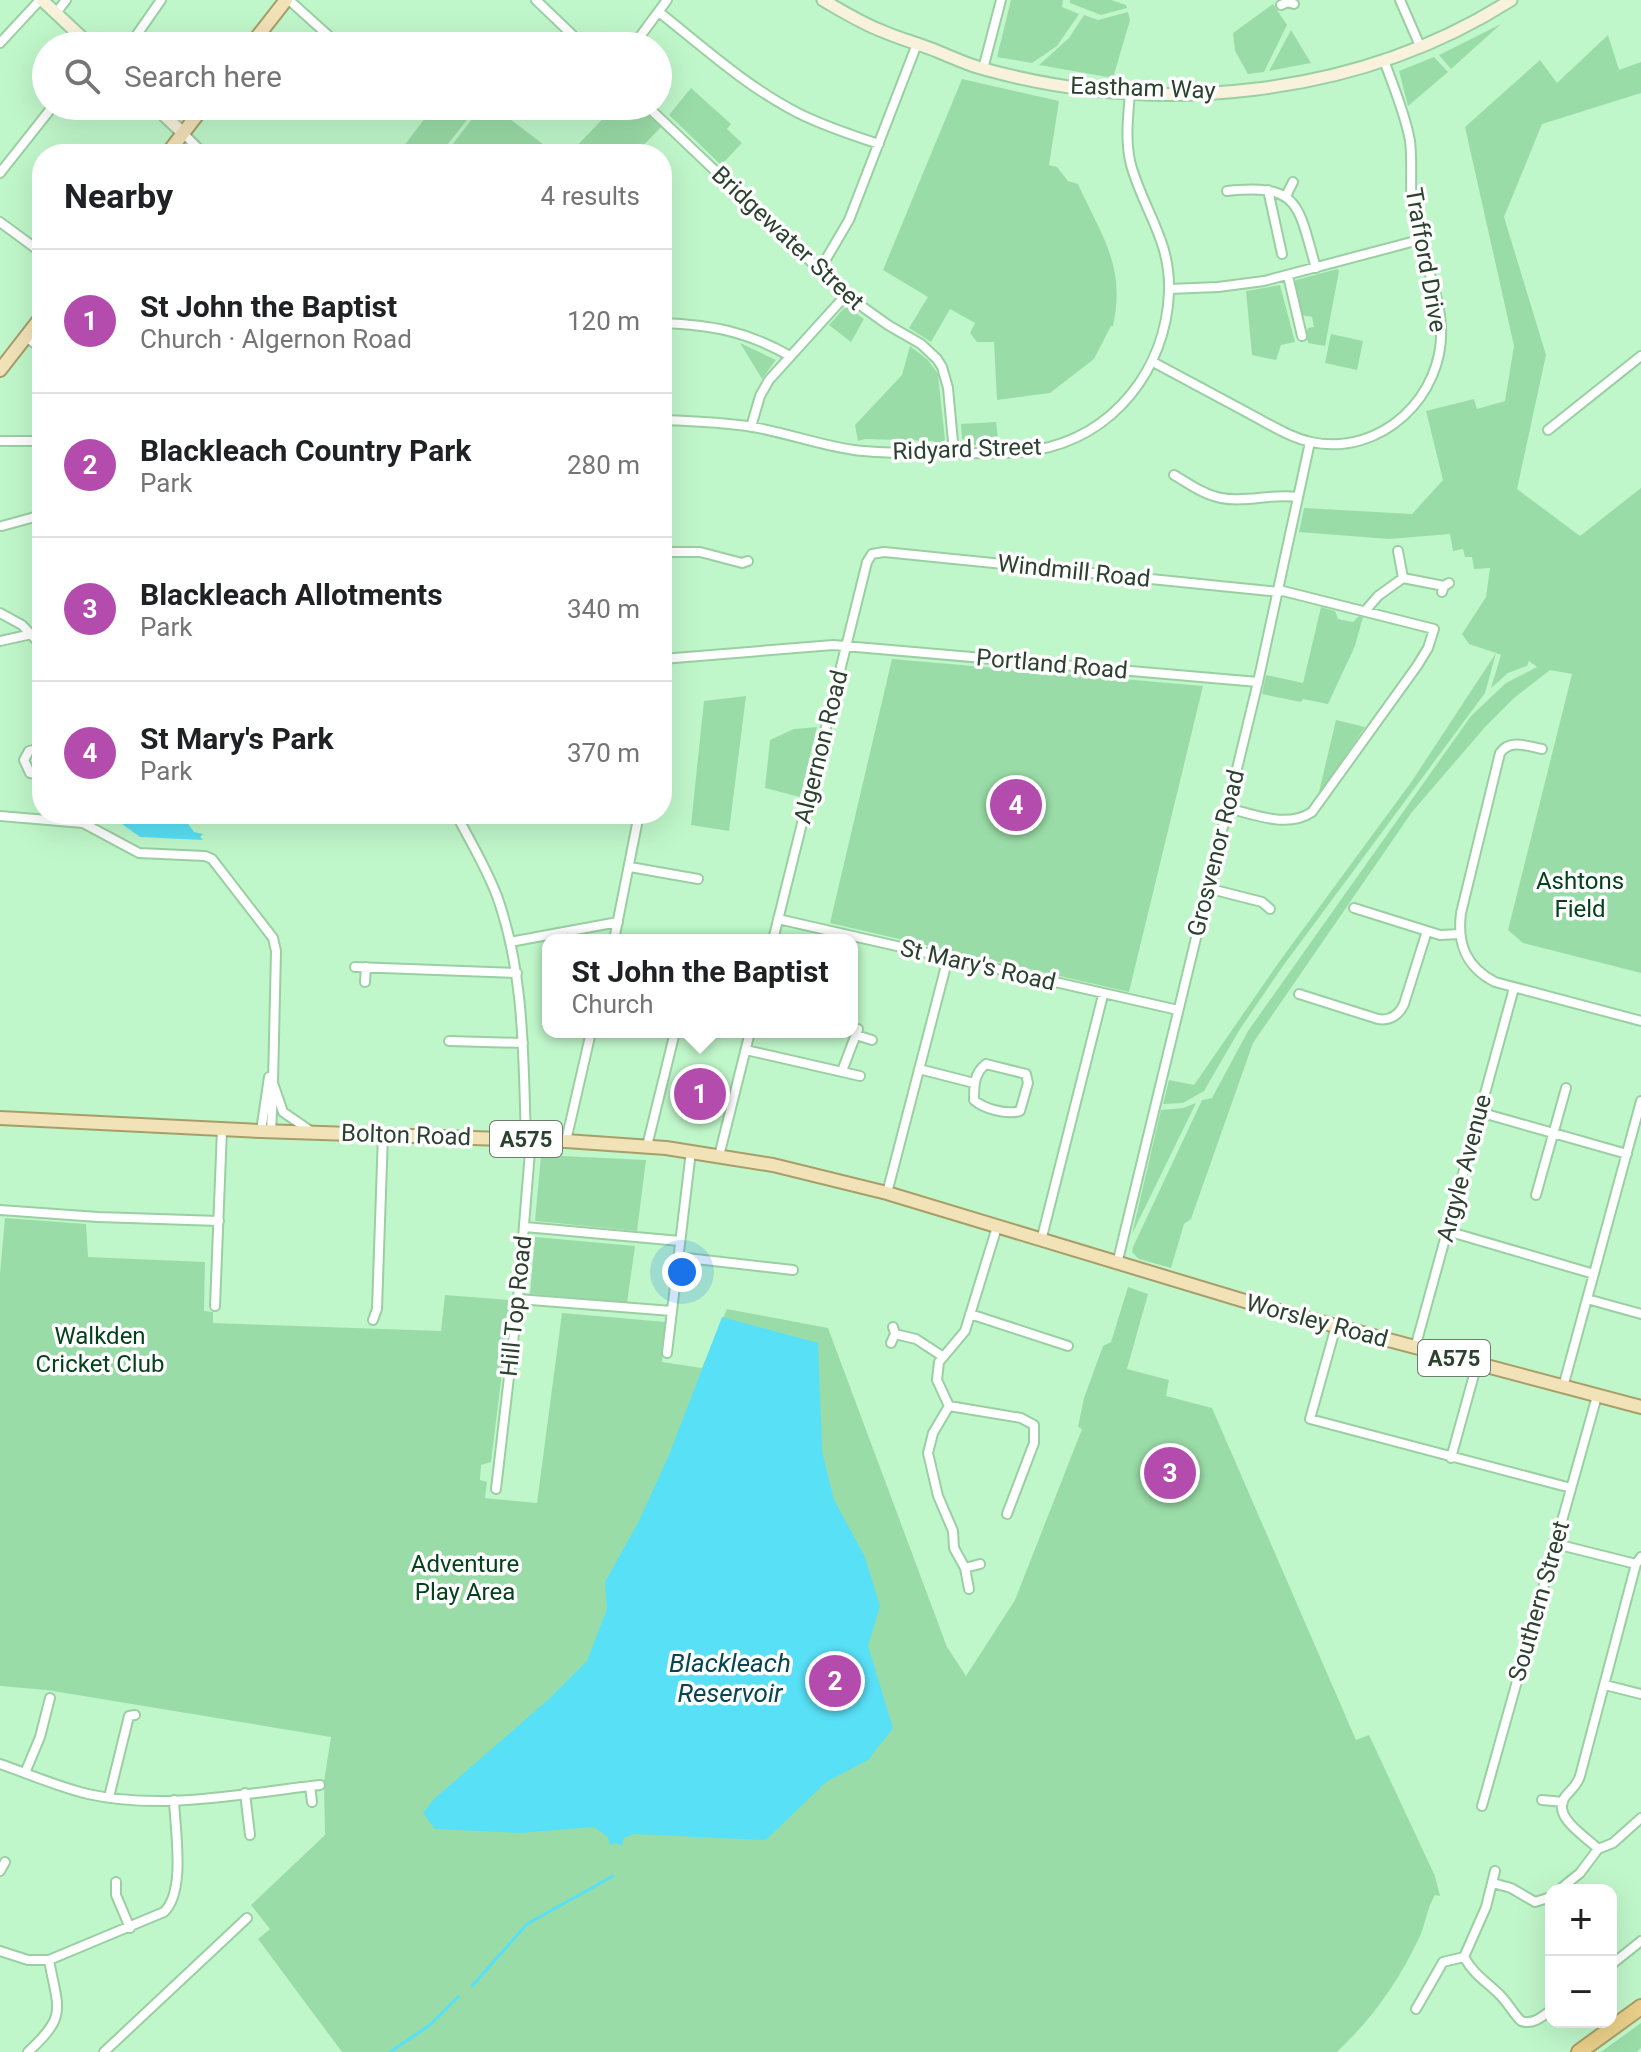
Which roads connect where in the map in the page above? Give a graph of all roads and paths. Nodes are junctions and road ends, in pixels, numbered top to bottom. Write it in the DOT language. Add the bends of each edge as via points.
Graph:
graph roads {
  1 [pos="41,0"];
  2 [pos="66,0"];
  3 [pos="161,0"];
  4 [pos="288,0"];
  5 [pos="536,0"];
  6 [pos="667,0"];
  7 [pos="823,0"];
  8 [pos="1001,0"];
  9 [pos="1400,0"];
  10 [pos="1511,0"];
  11 [pos="659,12"];
  12 [pos="56,13"];
  13 [pos="76,32"];
  14 [pos="139,32"];
  15 [pos="262,32"];
  16 [pos="324,32"];
  17 [pos="569,32"];
  18 [pos="644,32"];
  19 [pos="0,43"];
  20 [pos="917,44"];
  21 [pos="1420,46"];
  22 [pos="1384,60"];
  23 [pos="983,69"];
  24 [pos="1130,93"];
  25 [pos="42,120"];
  26 [pos="169,120"];
  27 [pos="193,120"];
  28 [pos="662,120"];
  29 [pos="183,133"];
  30 [pos="175,144"];
  31 [pos="194,144"];
  32 [pos="879,144"];
  33 [pos="0,173"];
  34 [pos="1293,182"];
  35 [pos="1268,190"];
  36 [pos="1227,191"];
  37 [pos="1286,196"];
  38 [pos="0,222"];
  39 [pos="1419,240"];
  40 [pos="32,246"];
  41 [pos="1282,254"];
  42 [pos="1316,268"];
  43 [pos="819,271"];
  44 [pos="1288,276"];
  45 [pos="1169,289"];
  46 [pos="846,295"];
  47 [pos="1310,322"];
  48 [pos="1299,323"];
  49 [pos="672,324"];
  50 [pos="32,329"];
  51 [pos="1302,336"];
  52 [pos="26,337"];
  53 [pos="32,342"];
  54 [pos="790,356"];
  55 [pos="1641,356"];
  56 [pos="1153,362"];
  57 [pos="0,370"];
  58 [pos="672,421"];
  59 [pos="751,427"];
  60 [pos="1548,430"];
  61 [pos="0,441"];
  62 [pos="32,441"];
  63 [pos="1310,442"];
  64 [pos="954,453"];
  65 [pos="1174,475"];
  66 [pos="1298,497"];
  67 [pos="32,518"];
  68 [pos="2,526"];
  69 [pos="1398,551"];
  70 [pos="672,552"];
  71 [pos="870,555"];
  72 [pos="748,561"];
  73 [pos="1403,578"];
  74 [pos="1445,587"];
  75 [pos="1279,591"];
  76 [pos="1366,610"];
  77 [pos="0,613"];
  78 [pos="32,634"];
  79 [pos="0,641"];
  80 [pos="846,646"];
  81 [pos="672,658"];
  82 [pos="1258,682"];
  83 [pos="1536,745"];
  84 [pos="32,750"];
  85 [pos="32,773"];
  86 [pos="1227,808"];
  87 [pos="0,816"];
  88 [pos="32,819"];
  89 [pos="86,824"];
  90 [pos="461,824"];
  91 [pos="637,824"];
  92 [pos="630,867"];
  93 [pos="698,879"];
  94 [pos="1207,888"];
  95 [pos="1361,907"];
  96 [pos="1270,909"];
  97 [pos="778,919"];
  98 [pos="618,922"];
  99 [pos="1427,931"];
  100 [pos="553,934"];
  101 [pos="615,934"];
  102 [pos="774,934"];
  103 [pos="843,934"];
  104 [pos="1460,934"];
  105 [pos="542,936"];
  106 [pos="858,937"];
  107 [pos="510,942"];
  108 [pos="948,958"];
  109 [pos="355,967"];
  110 [pos="366,967"];
  111 [pos="517,973"];
  112 [pos="365,982"];
  113 [pos="1514,988"];
  114 [pos="1305,993"];
  115 [pos="1103,995"];
  116 [pos="1178,1010"];
  117 [pos="1641,1021"];
  118 [pos="858,1033"];
  119 [pos="590,1038"];
  120 [pos="674,1038"];
  121 [pos="749,1038"];
  122 [pos="855,1038"];
  123 [pos="872,1040"];
  124 [pos="449,1041"];
  125 [pos="463,1041"];
  126 [pos="523,1043"];
  127 [pos="746,1050"];
  128 [pos="463,1051"];
  129 [pos="272,1056"];
  130 [pos="919,1069"];
  131 [pos="842,1071"];
  132 [pos="860,1076"];
  133 [pos="273,1083"];
  134 [pos="974,1083"];
  135 [pos="1566,1088"];
  136 [pos="1641,1101"];
  137 [pos="1479,1112"];
  138 [pos="0,1118"];
  139 [pos="222,1129"];
  140 [pos="266,1131"];
  141 [pos="313,1133"];
  142 [pos="1553,1133"];
  143 [pos="383,1134"];
  144 [pos="529,1139"];
  145 [pos="566,1141"];
  146 [pos="647,1146"];
  147 [pos="691,1151"];
  148 [pos="1627,1154"];
  149 [pos="719,1156"];
  150 [pos="887,1193"];
  151 [pos="1536,1195"];
  152 [pos="0,1210"];
  153 [pos="219,1221"];
  154 [pos="525,1227"];
  155 [pos="997,1227"];
  156 [pos="1447,1231"];
  157 [pos="680,1241"];
  158 [pos="1041,1241"];
  159 [pos="678,1257"];
  160 [pos="1122,1266"];
  161 [pos="793,1270"];
  162 [pos="1594,1274"];
  163 [pos="518,1299"];
  164 [pos="1587,1299"];
  165 [pos="215,1306"];
  166 [pos="672,1311"];
  167 [pos="970,1314"];
  168 [pos="1641,1314"];
  169 [pos="373,1320"];
  170 [pos="1336,1326"];
  171 [pos="893,1335"];
  172 [pos="1068,1345"];
  173 [pos="1415,1348"];
  174 [pos="667,1353"];
  175 [pos="942,1356"];
  176 [pos="1477,1364"];
  177 [pos="1563,1387"];
  178 [pos="1597,1396"];
  179 [pos="949,1406"];
  180 [pos="1641,1407"];
  181 [pos="1044,1419"];
  182 [pos="1034,1425"];
  183 [pos="1451,1458"];
  184 [pos="1571,1488"];
  185 [pos="496,1489"];
  186 [pos="1002,1491"];
  187 [pos="1015,1496"];
  188 [pos="1007,1514"];
  189 [pos="1556,1544"];
  190 [pos="1639,1560"];
  191 [pos="980,1564"];
  192 [pos="965,1568"];
  193 [pos="969,1589"];
  194 [pos="1628,1602"];
  195 [pos="1641,1606"];
  196 [pos="1605,1685"];
  197 [pos="1641,1694"];
  198 [pos="50,1698"];
  199 [pos="135,1715"];
  200 [pos="0,1764"];
  201 [pos="25,1773"];
  202 [pos="320,1785"];
  203 [pos="310,1786"];
  204 [pos="245,1793"];
  205 [pos="109,1797"];
  206 [pos="174,1800"];
  207 [pos="1542,1800"];
  208 [pos="312,1802"];
  209 [pos="1563,1802"];
  210 [pos="1482,1806"];
  211 [pos="1641,1818"];
  212 [pos="250,1835"];
  213 [pos="1598,1849"];
  214 [pos="1495,1871"];
  215 [pos="116,1882"];
  216 [pos="1493,1883"];
  217 [pos="1566,1884"];
  218 [pos="1545,1899"];
  219 [pos="247,1918"];
  220 [pos="130,1928"];
  221 [pos="1641,1941"];
  222 [pos="0,1951"];
  223 [pos="1464,1957"];
  224 [pos="49,1960"];
  225 [pos="1617,1960"];
  226 [pos="1641,2007"];
  227 [pos="1416,2009"];
  228 [pos="1545,2014"];
  229 [pos="28,2052"];
  230 [pos="104,2052"];
  231 [pos="1579,2052"];
  1 -- 12 [label="street"];
  1 -- 19 [label="street"];
  2 -- 12 [label="street"];
  3 -- 14 [label="street"];
  4 -- 15 [label="main road"];
  4 -- 16 [label="street"];
  5 -- 17 [label="street"];
  6 -- 11 [label="street"];
  7 -- 20 [label="street, Eastham Way"];
  8 -- 23 [label="street"];
  9 -- 21 [label="street"];
  10 -- 21 [label="street, Eastham Way"];
  11 -- 18 [label="street"];
  11 -- 32 [label="street" via="776,100"];
  12 -- 13 [label="street"];
  20 -- 23 [label="street, Eastham Way"];
  20 -- 32 [label="street"];
  21 -- 22 [label="street, Eastham Way"];
  22 -- 24 [label="street, Eastham Way" via="1254,90"];
  22 -- 39 [label="street, Trafford Drive" via="1410,143"];
  23 -- 24 [label="street, Eastham Way"];
  24 -- 45 [label="street, Ridyard Street" via="1129,153 1163,240"];
  25 -- 33 [label="street"];
  26 -- 29 [label="street"];
  27 -- 29 [label="main road"];
  28 -- 43 [label="street, Bridgewater Street"];
  29 -- 30 [label="main road"];
  29 -- 31 [label="street"];
  32 -- 43 [label="street" via="844,229"];
  34 -- 37 [label="street"];
  35 -- 36 [label="street"];
  35 -- 37 [label="street"];
  35 -- 41 [label="street" via="1283,236"];
  37 -- 42 [label="street" via="1299,211"];
  38 -- 40 [label="street"];
  39 -- 42 [label="street"];
  39 -- 63 [label="street, Trafford Drive" via="1442,329 1435,370 1421,398 1384,430 1344,442"];
  42 -- 44 [label="street"];
  43 -- 46 [label="street, Bridgewater Street"];
  44 -- 45 [label="street"];
  44 -- 48 [label="street"];
  45 -- 56 [label="street, Ridyard Street" via="1165,328"];
  46 -- 54 [label="street"];
  46 -- 64 [label="street, Bridgewater Street" via="937,359 948,388"];
  47 -- 48 [label="street"];
  48 -- 51 [label="street"];
  49 -- 54 [label="street" via="733,330"];
  50 -- 52 [label="main road"];
  52 -- 53 [label="street"];
  52 -- 57 [label="main road"];
  54 -- 59 [label="street" via="765,387"];
  55 -- 60 [label="street"];
  56 -- 63 [label="street, Trafford Drive"];
  56 -- 64 [label="street, Ridyard Street" via="1125,403 1069,440 1023,452"];
  58 -- 59 [label="street, Ridyard Street"];
  59 -- 64 [label="street, Ridyard Street" via="855,450"];
  61 -- 62 [label="street"];
  63 -- 66 [label="street, Grosvenor Road"];
  65 -- 66 [label="street" via="1188,488 1223,499"];
  66 -- 75 [label="street, Grosvenor Road"];
  67 -- 68 [label="street"];
  69 -- 73 [label="street"];
  70 -- 72 [label="street"];
  71 -- 75 [label="street, Windmill Road" via="884,552"];
  71 -- 80 [label="street, Algernon Road"];
  73 -- 74 [label="street"];
  73 -- 76 [label="street"];
  75 -- 76 [label="street, Windmill Road"];
  75 -- 82 [label="street, Grosvenor Road"];
  76 -- 86 [label="street, Windmill Road" via="1434,629 1417,666 1312,812 1286,821"];
  77 -- 78 [label="street"];
  78 -- 79 [label="street"];
  80 -- 81 [label="street, Portland Road"];
  80 -- 82 [label="street, Portland Road"];
  80 -- 97 [label="street, Algernon Road"];
  82 -- 86 [label="street, Grosvenor Road"];
  83 -- 104 [label="street" via="1507,745 1500,753"];
  84 -- 85 [label="street" via="24,765"];
  86 -- 94 [label="street, Grosvenor Road"];
  87 -- 88 [label="street"];
  89 -- 129 [label="street" via="139,853 205,856 218,865 273,938"];
  90 -- 107 [label="street, Hill Top Road" via="489,877"];
  91 -- 92 [label="street"];
  92 -- 93 [label="street"];
  92 -- 98 [label="street"];
  94 -- 96 [label="street" via="1262,902"];
  94 -- 116 [label="street, Grosvenor Road"];
  95 -- 99 [label="street"];
  97 -- 102 [label="street, Algernon Road"];
  97 -- 103 [label="street, St Mary's Road"];
  98 -- 100 [label="street"];
  98 -- 101 [label="street"];
  99 -- 104 [label="street"];
  99 -- 114 [label="street" via="1401,1011 1389,1019"];
  104 -- 113 [label="street" via="1476,970"];
  105 -- 107 [label="street"];
  106 -- 108 [label="street, St Mary's Road"];
  107 -- 111 [label="street, Hill Top Road"];
  108 -- 115 [label="street, St Mary's Road"];
  108 -- 130 [label="street"];
  109 -- 110 [label="street"];
  110 -- 111 [label="street"];
  110 -- 112 [label="street"];
  111 -- 126 [label="street, Hill Top Road"];
  113 -- 117 [label="street"];
  113 -- 137 [label="street, Argyle Avenue"];
  115 -- 116 [label="street, St Mary's Road"];
  115 -- 158 [label="street"];
  116 -- 160 [label="street, Grosvenor Road"];
  118 -- 123 [label="street"];
  119 -- 145 [label="street"];
  120 -- 146 [label="street"];
  121 -- 127 [label="street"];
  122 -- 131 [label="street"];
  124 -- 125 [label="street"];
  125 -- 126 [label="street"];
  125 -- 128 [label="street"];
  126 -- 144 [label="street, Hill Top Road"];
  127 -- 131 [label="street"];
  127 -- 149 [label="street"];
  129 -- 133 [label="street"];
  129 -- 140 [label="street"];
  130 -- 134 [label="street"];
  130 -- 150 [label="street"];
  131 -- 132 [label="street"];
  133 -- 140 [label="street"];
  133 -- 141 [label="street" via="283,1112"];
  134 -- 134 [label="street" via="986,1064 1023,1071 1028,1083 1022,1108 1016,1113 977,1103"];
  135 -- 142 [label="street"];
  136 -- 148 [label="street"];
  137 -- 142 [label="street"];
  137 -- 156 [label="street, Argyle Avenue"];
  138 -- 139 [label="main road, Bolton Road / A575"];
  139 -- 140 [label="main road, Bolton Road / A575"];
  139 -- 153 [label="street"];
  140 -- 141 [label="main road, Bolton Road / A575"];
  141 -- 143 [label="main road, Bolton Road / A575"];
  142 -- 148 [label="street"];
  142 -- 151 [label="street"];
  143 -- 144 [label="main road, Bolton Road / A575"];
  143 -- 169 [label="street"];
  144 -- 145 [label="main road, Bolton Road / A575"];
  144 -- 154 [label="street, Hill Top Road"];
  145 -- 146 [label="main road, Bolton Road / A575"];
  146 -- 147 [label="main road, Bolton Road / A575"];
  147 -- 149 [label="main road, Bolton Road / A575"];
  147 -- 157 [label="street"];
  148 -- 162 [label="street"];
  149 -- 150 [label="main road, Bolton Road / A575"];
  150 -- 155 [label="main road, Bolton Road / A575"];
  152 -- 153 [label="street"];
  153 -- 165 [label="street"];
  154 -- 157 [label="street"];
  154 -- 163 [label="street, Hill Top Road"];
  155 -- 158 [label="main road, Bolton Road / A575"];
  155 -- 167 [label="street"];
  156 -- 162 [label="street"];
  156 -- 173 [label="street, Argyle Avenue"];
  157 -- 159 [label="street"];
  158 -- 160 [label="main road, Worsley Road / A575"];
  159 -- 161 [label="street" via="770,1262"];
  159 -- 166 [label="street"];
  160 -- 170 [label="main road, Worsley Road / A575"];
  162 -- 164 [label="street"];
  163 -- 166 [label="street"];
  163 -- 185 [label="street, Hill Top Road" via="493,1471"];
  164 -- 168 [label="street"];
  164 -- 177 [label="street"];
  166 -- 174 [label="street"];
  167 -- 172 [label="street"];
  167 -- 175 [label="street" via="962,1338"];
  170 -- 173 [label="main road, Worsley Road / A575"];
  170 -- 183 [label="street" via="1310,1419"];
  171 -- 175 [label="street" via="916,1339"];
  173 -- 176 [label="main road, Worsley Road / A575"];
  175 -- 179 [label="street" via="937,1380"];
  176 -- 177 [label="main road, Worsley Road / A575"];
  176 -- 183 [label="street"];
  177 -- 178 [label="main road, Worsley Road / A575"];
  178 -- 180 [label="main road, Worsley Road / A575"];
  178 -- 184 [label="street, Southern Street"];
  179 -- 182 [label="street"];
  179 -- 192 [label="street" via="928,1453 954,1548"];
  181 -- 182 [label="street"];
  182 -- 187 [label="street" via="1034,1443"];
  183 -- 184 [label="street"];
  184 -- 189 [label="street, Southern Street"];
  186 -- 187 [label="street"];
  187 -- 188 [label="street"];
  189 -- 190 [label="street"];
  189 -- 210 [label="street, Southern Street"];
  190 -- 194 [label="street"];
  191 -- 192 [label="street"];
  192 -- 193 [label="street"];
  194 -- 195 [label="street"];
  194 -- 196 [label="street"];
  196 -- 197 [label="street"];
  196 -- 209 [label="street" via="1577,1785"];
  198 -- 201 [label="street"];
  199 -- 205 [label="street" via="129,1716"];
  200 -- 201 [label="street"];
  201 -- 205 [label="street"];
  202 -- 203 [label="street"];
  203 -- 204 [label="street"];
  203 -- 208 [label="street"];
  204 -- 206 [label="street"];
  204 -- 212 [label="street"];
  205 -- 206 [label="street"];
  206 -- 220 [label="street" via="173,1901 164,1912"];
  207 -- 209 [label="street"];
  209 -- 213 [label="street" via="1566,1820"];
  211 -- 213 [label="street"];
  213 -- 217 [label="street"];
  214 -- 216 [label="street"];
  215 -- 220 [label="street"];
  216 -- 218 [label="street" via="1535,1902"];
  216 -- 223 [label="street"];
  219 -- 230 [label="street"];
  220 -- 224 [label="street"];
  221 -- 225 [label="street"];
  222 -- 224 [label="street"];
  223 -- 227 [label="street" via="1443,1962"];
  223 -- 228 [label="street" via="1521,2021"];
  224 -- 229 [label="street" via="55,2021"];
  226 -- 231 [label="highway"];
}
